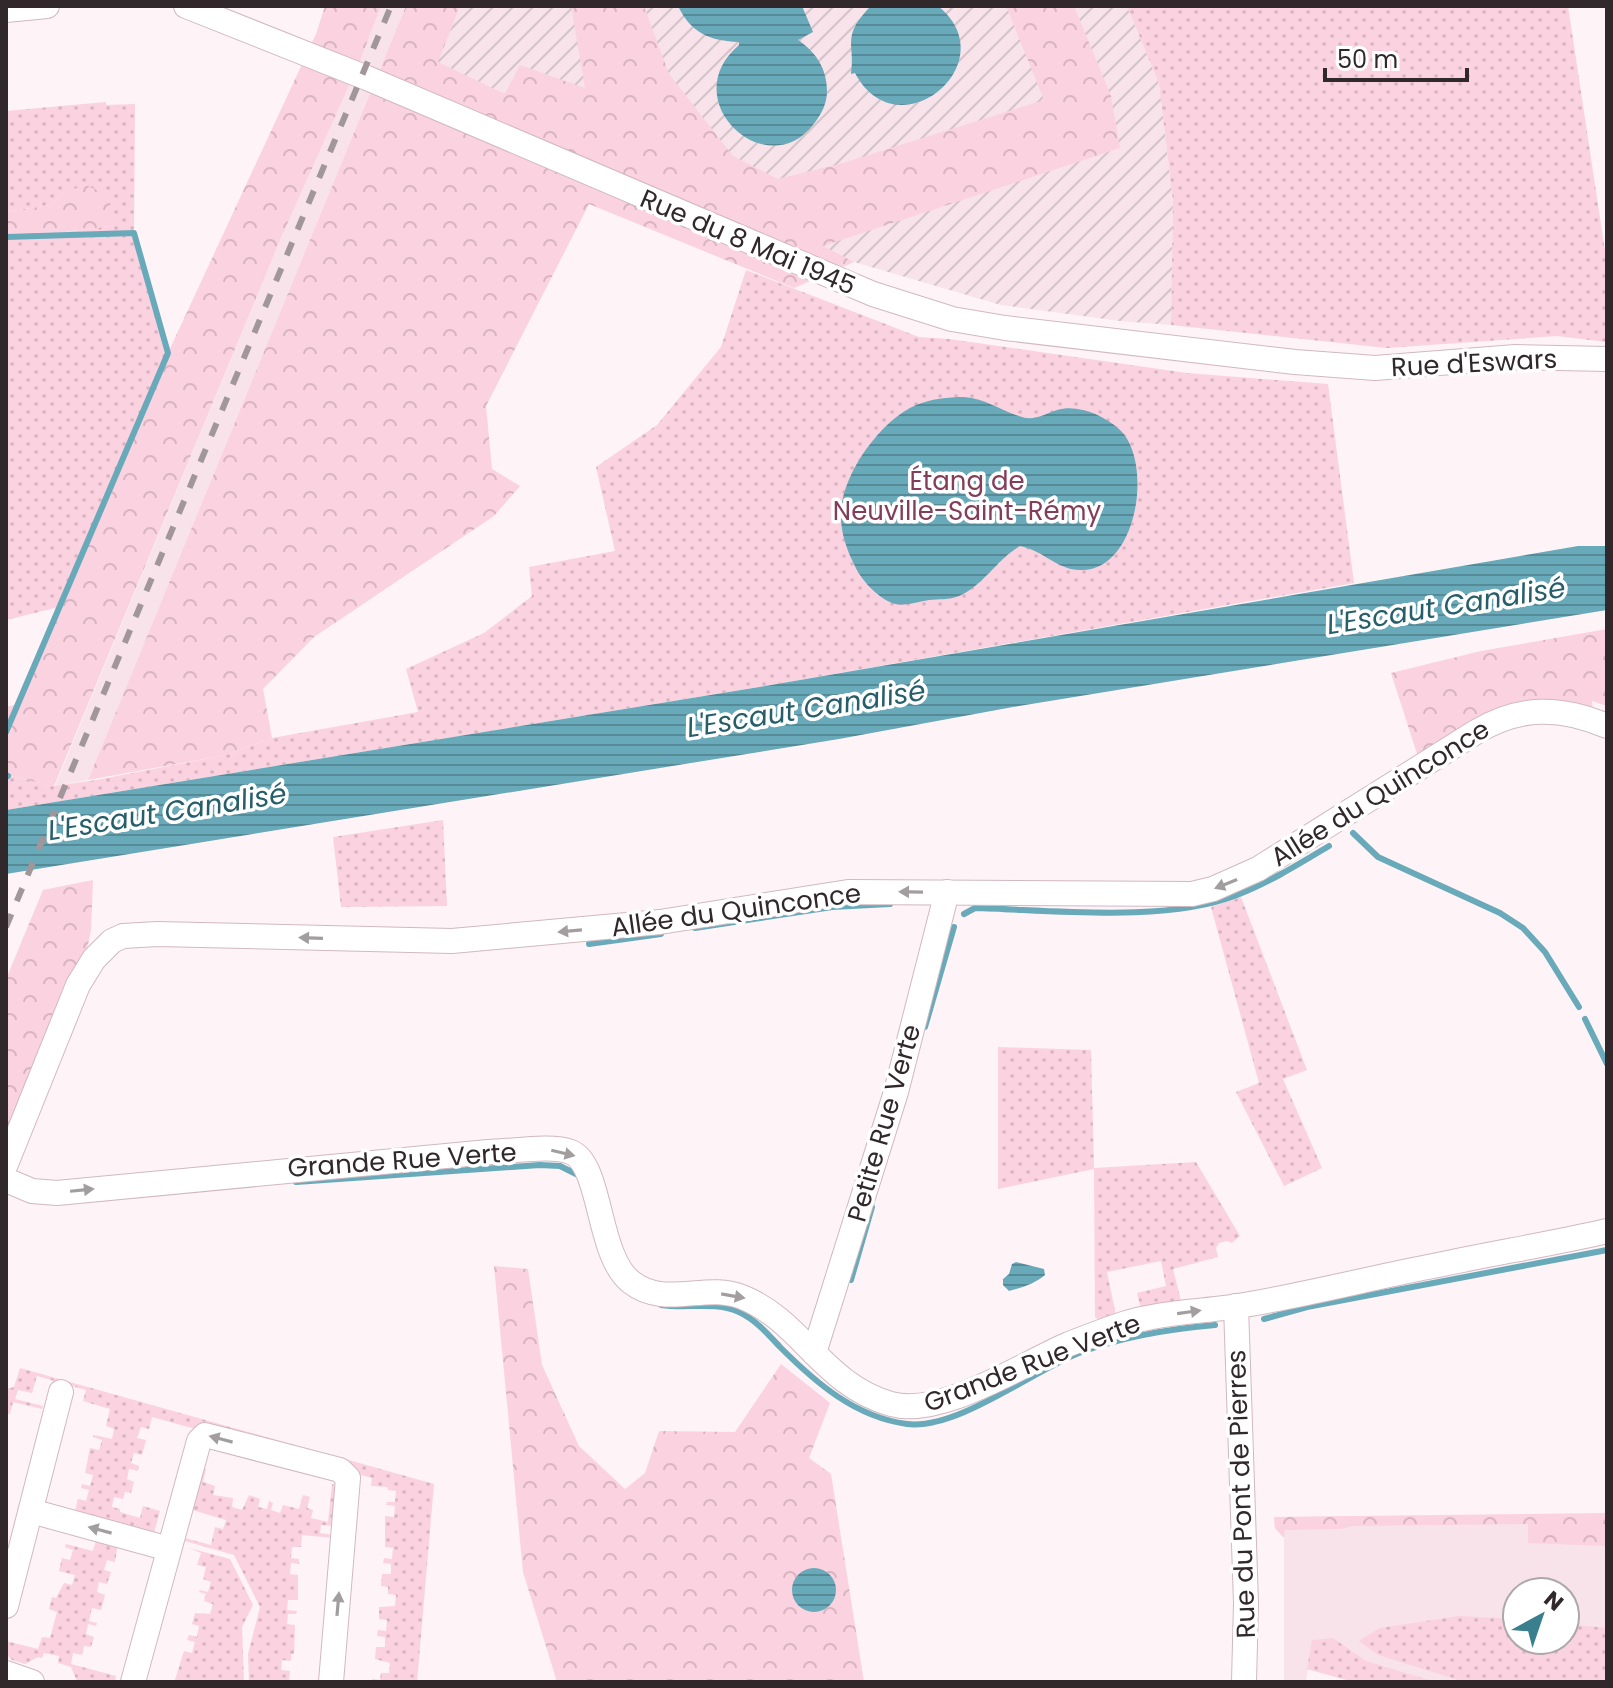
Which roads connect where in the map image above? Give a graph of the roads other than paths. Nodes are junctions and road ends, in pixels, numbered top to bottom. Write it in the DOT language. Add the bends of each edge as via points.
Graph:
graph roads {
  1 [pos="47,6"];
  2 [pos="201,9"];
  3 [pos="6,10"];
  4 [pos="1607,359"];
  5 [pos="1340,366"];
  6 [pos="1607,726"];
  7 [pos="947,892"];
  8 [pos="6,1164"];
  9 [pos="6,1180"];
  10 [pos="1607,1231"];
  11 [pos="1236,1306"];
  12 [pos="814,1353"];
  13 [pos="61,1392"];
  14 [pos="31,1511"];
  15 [pos="169,1549"];
  16 [pos="6,1606"];
  17 [pos="6,1673"];
  18 [pos="32,1682"];
  19 [pos="133,1682"];
  20 [pos="331,1682"];
  21 [pos="1244,1682"];
  1 -- 3 [label="street"];
  2 -- 5 [label="street, Rue du 8 Mai 1945" via="918,310 1041,333"];
  4 -- 5 [label="street, Rue d'Eswars" via="1516,357"];
  6 -- 7 [label="street, Allée du Quinconce, one-way" via="1582,717 1514,713 1258,869 1213,889 1149,895"];
  7 -- 8 [label="street, Allée du Quinconce, one-way" via="837,893 660,922 452,941 123,936 102,949 78,985"];
  7 -- 12 [label="street, Petite Rue Verte" via="896,1092"];
  9 -- 12 [label="street, Grande Rue Verte, one-way" via="32,1191 57,1193 472,1154 571,1152 588,1172 615,1265 632,1284 672,1296 738,1295 761,1306"];
  10 -- 11 [label="street, Grande Rue Verte"];
  12 -- 11 [label="street, Grande Rue Verte, one-way" via="836,1377 862,1393 918,1407 1125,1324"];
  11 -- 21 [label="street, Rue du Pont de Pierres"];
  13 -- 14 [label="street"];
  15 -- 14 [label="street, one-way"];
  14 -- 16 [label="street"];
  15 -- 19 [label="street"];
  20 -- 15 [label="street, one-way" via="348,1481 343,1473 202,1436"];
  17 -- 18 [label="street"];
}
